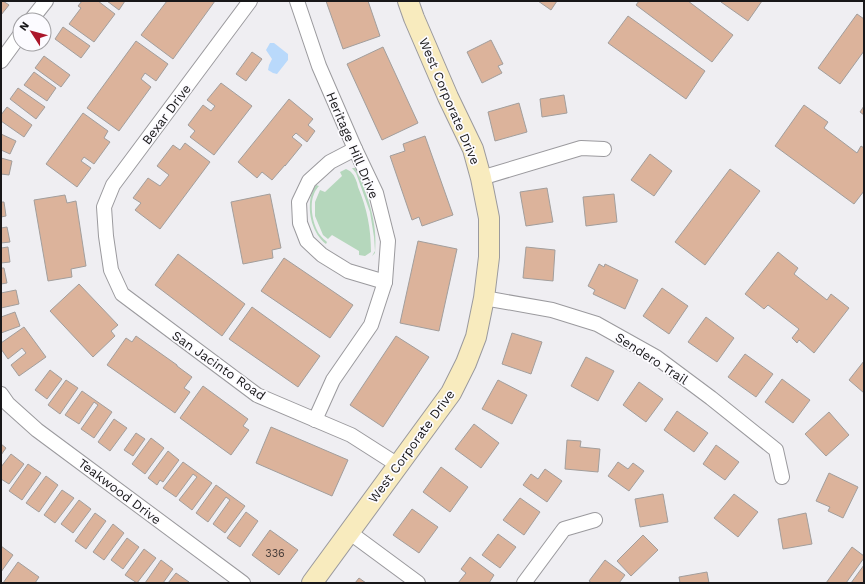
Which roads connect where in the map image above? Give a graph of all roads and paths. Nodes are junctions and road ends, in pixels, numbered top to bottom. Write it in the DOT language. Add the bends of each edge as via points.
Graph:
graph roads {
  1 [pos="46,1"];
  2 [pos="250,1"];
  3 [pos="297,1"];
  4 [pos="408,1"];
  5 [pos="37,12"];
  6 [pos="12,46"];
  7 [pos="1,61"];
  8 [pos="355,149"];
  9 [pos="604,149"];
  10 [pos="481,178"];
  11 [pos="106,236"];
  12 [pos="385,282"];
  13 [pos="484,298"];
  14 [pos="1,394"];
  15 [pos="315,420"];
  16 [pos="398,465"];
  17 [pos="782,476"];
  18 [pos="595,520"];
  19 [pos="349,532"];
  20 [pos="243,583"];
  21 [pos="312,583"];
  22 [pos="418,583"];
  23 [pos="524,583"];
  1 -- 5 [label="street"];
  2 -- 11 [label="street, Bexar Drive" via="113,185 104,206"];
  3 -- 8 [label="street, Heritage Hill Drive" via="319,66"];
  4 -- 10 [label="street, West Corporate Drive" via="473,149"];
  6 -- 7 [label="street"];
  8 -- 12 [label="street, Heritage Hill Drive" via="376,193 388,241"];
  8 -- 12 [label="street" via="330,162 309,181 299,202 300,223 307,242 322,255 348,271"];
  9 -- 10 [label="street" via="581,148"];
  10 -- 13 [label="street, West Corporate Drive" via="489,218 489,257"];
  11 -- 15 [label="street, San Jacinto Road" via="112,270 122,294 257,395"];
  12 -- 15 [label="street, Heritage Hill Drive" via="371,325 333,380"];
  13 -- 16 [label="street, West Corporate Drive" via="476,337 451,393"];
  13 -- 17 [label="street, Sendero Trail" via="552,310 597,324 656,357 776,450"];
  14 -- 20 [label="street, Teakwood Drive" via="8,404 37,430"];
  15 -- 16 [label="street, San Jacinto Road" via="351,435"];
  16 -- 19 [label="street, West Corporate Drive"];
  18 -- 23 [label="street" via="564,529"];
  19 -- 21 [label="street, West Corporate Drive"];
  19 -- 22 [label="street"];
}
